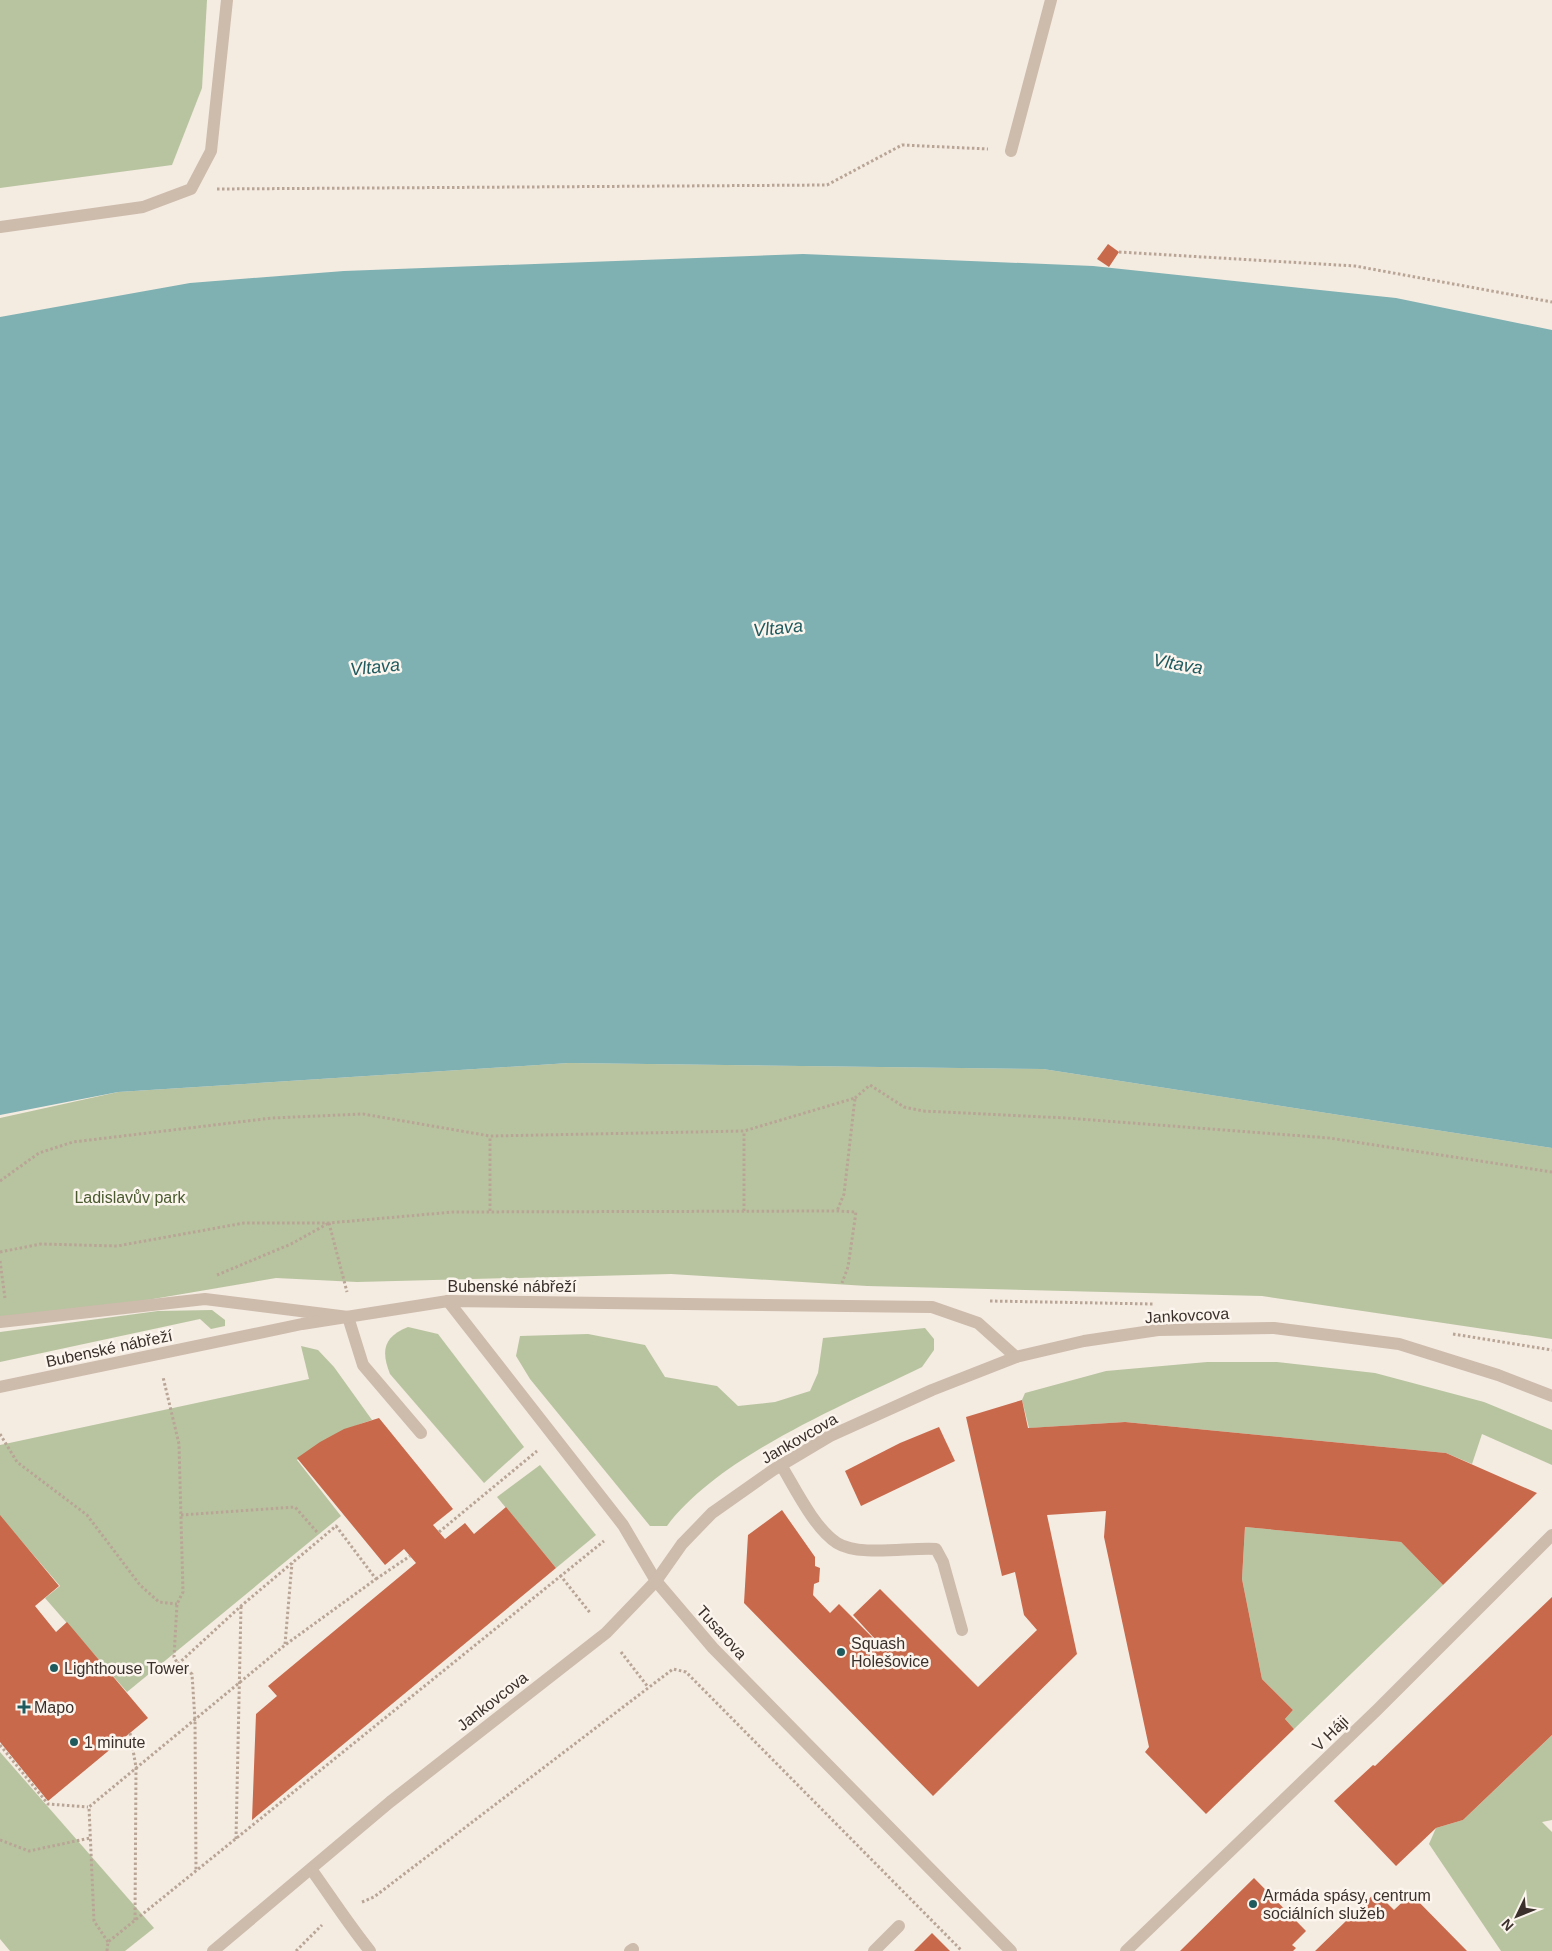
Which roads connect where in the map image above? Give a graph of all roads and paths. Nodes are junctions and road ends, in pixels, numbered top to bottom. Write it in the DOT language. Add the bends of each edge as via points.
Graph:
graph roads {
  1 [pos="227,0"];
  2 [pos="1051,0"];
  3 [pos="1011,150"];
  4 [pos="191,189"];
  5 [pos="0,227"];
  6 [pos="1119,252"];
  7 [pos="1552,302"];
  8 [pos="856,1098"];
  9 [pos="744,1131"];
  10 [pos="490,1136"];
  11 [pos="1552,1172"];
  12 [pos="0,1181"];
  13 [pos="490,1211"];
  14 [pos="744,1211"];
  15 [pos="837,1211"];
  16 [pos="330,1223"];
  17 [pos="0,1252"];
  18 [pos="0,1261"];
  19 [pos="214,1276"];
  20 [pos="841,1285"];
  21 [pos="347,1292"];
  22 [pos="448,1301"];
  23 [pos="348,1317"];
  24 [pos="4,1322"];
  25 [pos="157,1354"];
  26 [pos="1016,1357"];
  27 [pos="0,1387"];
  28 [pos="1552,1396"];
  29 [pos="422,1432"];
  30 [pos="0,1434"];
  31 [pos="781,1465"];
  32 [pos="518,1467"];
  33 [pos="181,1515"];
  34 [pos="623,1526"];
  35 [pos="317,1532"];
  36 [pos="439,1532"];
  37 [pos="1552,1534"];
  38 [pos="410,1556"];
  39 [pos="292,1563"];
  40 [pos="376,1578"];
  41 [pos="656,1580"];
  42 [pos="177,1604"];
  43 [pos="241,1606"];
  44 [pos="962,1630"];
  45 [pos="285,1645"];
  46 [pos="178,1664"];
  47 [pos="239,1685"];
  48 [pos="195,1720"];
  49 [pos="130,1733"];
  50 [pos="0,1744"];
  51 [pos="136,1767"];
  52 [pos="89,1807"];
  53 [pos="90,1838"];
  54 [pos="236,1839"];
  55 [pos="0,1840"];
  56 [pos="311,1869"];
  57 [pos="196,1872"];
  58 [pos="342,1911"];
  59 [pos="135,1920"];
  60 [pos="899,1926"];
  61 [pos="108,1942"];
  62 [pos="107,1951"];
  63 [pos="213,1951"];
  64 [pos="296,1951"];
  65 [pos="370,1951"];
  66 [pos="874,1951"];
  67 [pos="962,1951"];
  68 [pos="1011,1951"];
  69 [pos="1126,1951"];
  1 -- 4 [label="street" via="211,151"];
  2 -- 3 [label="street"];
  3 -- 4 [label="path" via="902,145 827,185"];
  4 -- 5 [label="street" via="143,207"];
  6 -- 7 [label="path" via="1355,266"];
  8 -- 9 [label="path"];
  8 -- 11 [label="path" via="870,1084 904,1107 923,1111 1075,1118 1329,1138"];
  8 -- 15 [label="path" via="844,1194"];
  9 -- 10 [label="path"];
  9 -- 14 [label="path"];
  10 -- 12 [label="path" via="363,1114 272,1118 73,1142 39,1153"];
  10 -- 13 [label="path"];
  13 -- 14 [label="path"];
  13 -- 16 [label="path"];
  14 -- 15 [label="path"];
  15 -- 20 [label="path" via="856,1212 848,1267"];
  16 -- 17 [label="path" via="244,1223 117,1246 41,1244"];
  16 -- 19 [label="path" via="291,1244"];
  16 -- 21 [label="path"];
  18 -- 24 [label="path"];
  22 -- 23 [label="street, Bubenské nábřeží"];
  22 -- 26 [label="street, Bubenské nábřeží" via="932,1308 978,1323"];
  22 -- 34 [label="street, Tusarova"];
  23 -- 24 [label="street" via="205,1299"];
  23 -- 25 [label="street, Bubenské nábřeží"];
  23 -- 29 [label="street" via="363,1365"];
  25 -- 27 [label="street, Bubenské nábřeží"];
  25 -- 33 [label="path" via="179,1444"];
  26 -- 28 [label="street, Jankovcova" via="1084,1341 1158,1330 1274,1328 1399,1344 1498,1375"];
  26 -- 31 [label="street, Jankovcova" via="830,1436"];
  30 -- 42 [label="path" via="17,1462 87,1515 140,1586 159,1602"];
  31 -- 41 [label="street, Jankovcova" via="712,1514 682,1544"];
  31 -- 44 [label="street" via="804,1503 837,1543 875,1550 936,1549 943,1562"];
  32 -- 36 [label="path"];
  33 -- 35 [label="path" via="295,1507"];
  33 -- 42 [label="path" via="183,1592"];
  34 -- 41 [label="street, Tusarova"];
  34 -- 54 [label="path"];
  37 -- 69 [label="street, V Háji" via="1377,1710"];
  38 -- 40 [label="path"];
  39 -- 40 [label="path" via="336,1526"];
  39 -- 43 [label="path"];
  39 -- 45 [label="path"];
  40 -- 45 [label="path"];
  41 -- 56 [label="street, Jankovcova" via="606,1633 390,1802"];
  41 -- 68 [label="street, Tusarova" via="713,1648"];
  42 -- 46 [label="path" via="174,1657"];
  43 -- 46 [label="path"];
  43 -- 47 [label="path"];
  45 -- 47 [label="path"];
  46 -- 48 [label="path" via="192,1674"];
  47 -- 48 [label="path"];
  47 -- 54 [label="path"];
  48 -- 51 [label="path"];
  48 -- 57 [label="path"];
  49 -- 51 [label="path"];
  50 -- 52 [label="path" via="48,1804"];
  51 -- 52 [label="path"];
  51 -- 59 [label="path"];
  52 -- 53 [label="path"];
  53 -- 55 [label="path" via="29,1851"];
  53 -- 61 [label="path" via="94,1922"];
  54 -- 57 [label="path"];
  56 -- 58 [label="street"];
  56 -- 63 [label="street, Jankovcova"];
  57 -- 59 [label="path"];
  58 -- 64 [label="path"];
  58 -- 65 [label="street" via="345,1920"];
  58 -- 67 [label="path" via="374,1897 673,1669 686,1672"];
  59 -- 61 [label="path"];
  60 -- 66 [label="street"];
  61 -- 62 [label="path"];
}
